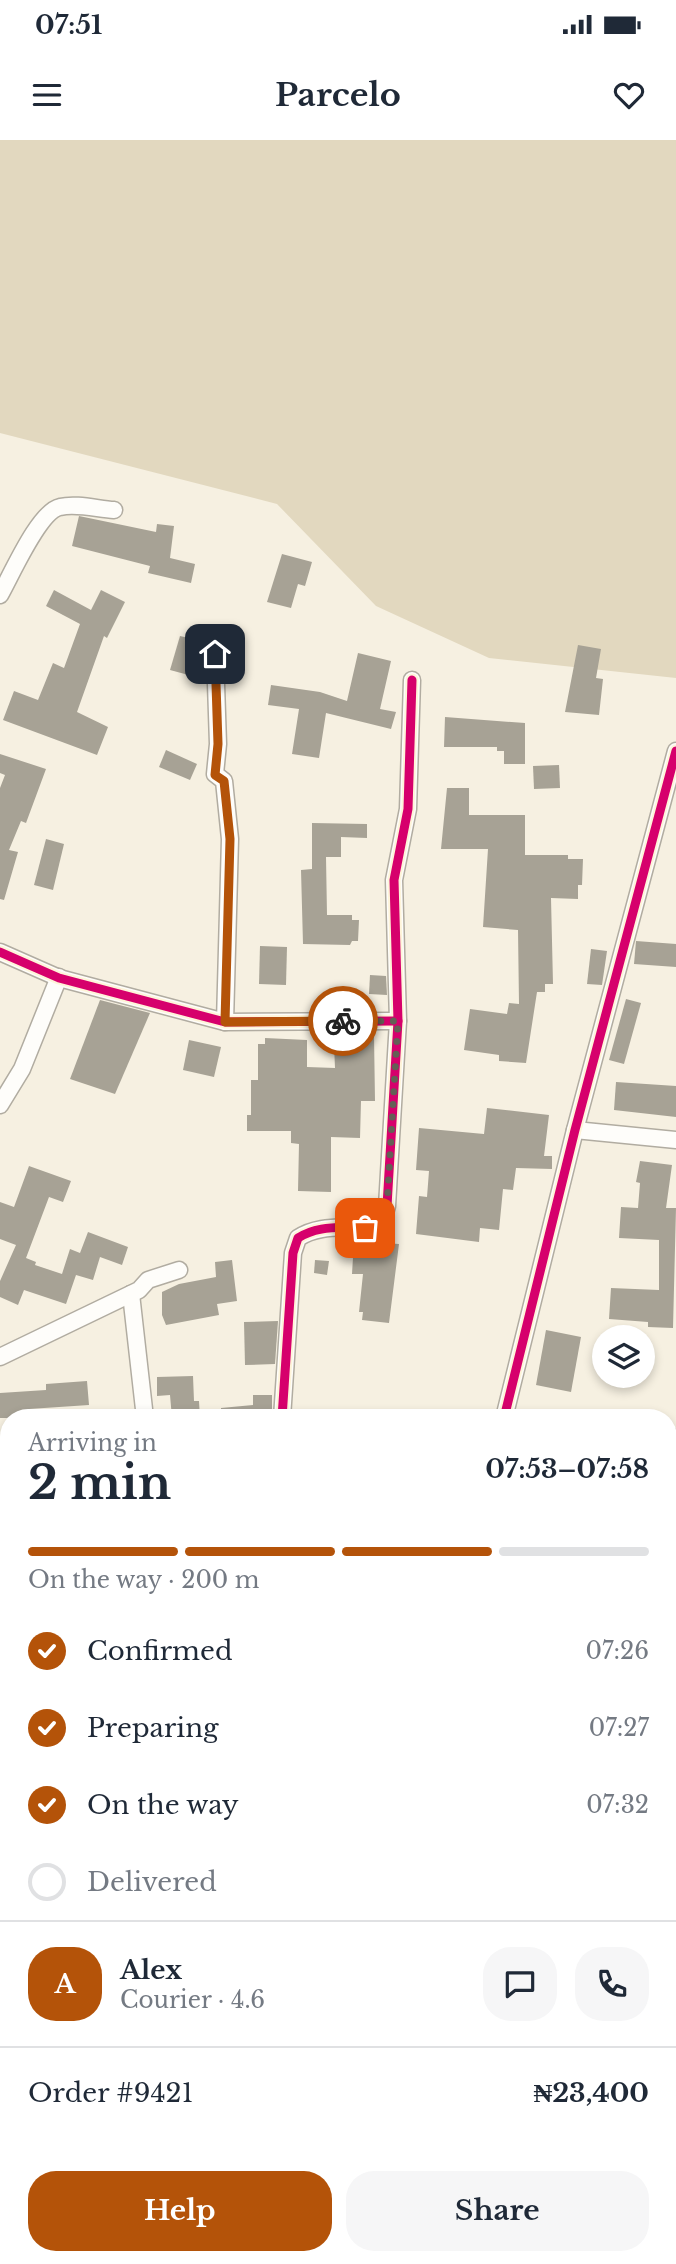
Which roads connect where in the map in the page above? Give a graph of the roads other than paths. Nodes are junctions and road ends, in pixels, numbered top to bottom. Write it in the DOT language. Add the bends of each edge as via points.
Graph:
graph roads {
  1 [pos="114,510"];
  2 [pos="0,595"];
  3 [pos="215,654"];
  4 [pos="412,680"];
  5 [pos="676,751"];
  6 [pos="0,952"];
  7 [pos="59,977"];
  8 [pos="398,1021"];
  9 [pos="225,1022"];
  10 [pos="0,1105"];
  11 [pos="575,1130"];
  12 [pos="676,1140"];
  13 [pos="178,1270"];
  14 [pos="131,1294"];
  15 [pos="0,1357"];
  16 [pos="144,1409"];
  17 [pos="283,1409"];
  18 [pos="506,1409"];
  1 -- 2 [label="street" via="61,506 52,510"];
  3 -- 9 [label="street" via="215,775 224,781 230,839"];
  4 -- 8 [label="street" via="408,809 394,880"];
  5 -- 11 [label="street"];
  6 -- 7 [label="street"];
  7 -- 9 [label="street"];
  7 -- 10 [label="street" via="22,1069"];
  8 -- 9 [label="street"];
  8 -- 17 [label="street" via="387,1206 382,1223 351,1230 326,1226 298,1238 293,1253"];
  11 -- 12 [label="street"];
  11 -- 18 [label="street"];
  13 -- 14 [label="street" via="148,1280"];
  14 -- 15 [label="street"];
  14 -- 16 [label="street"];
}
